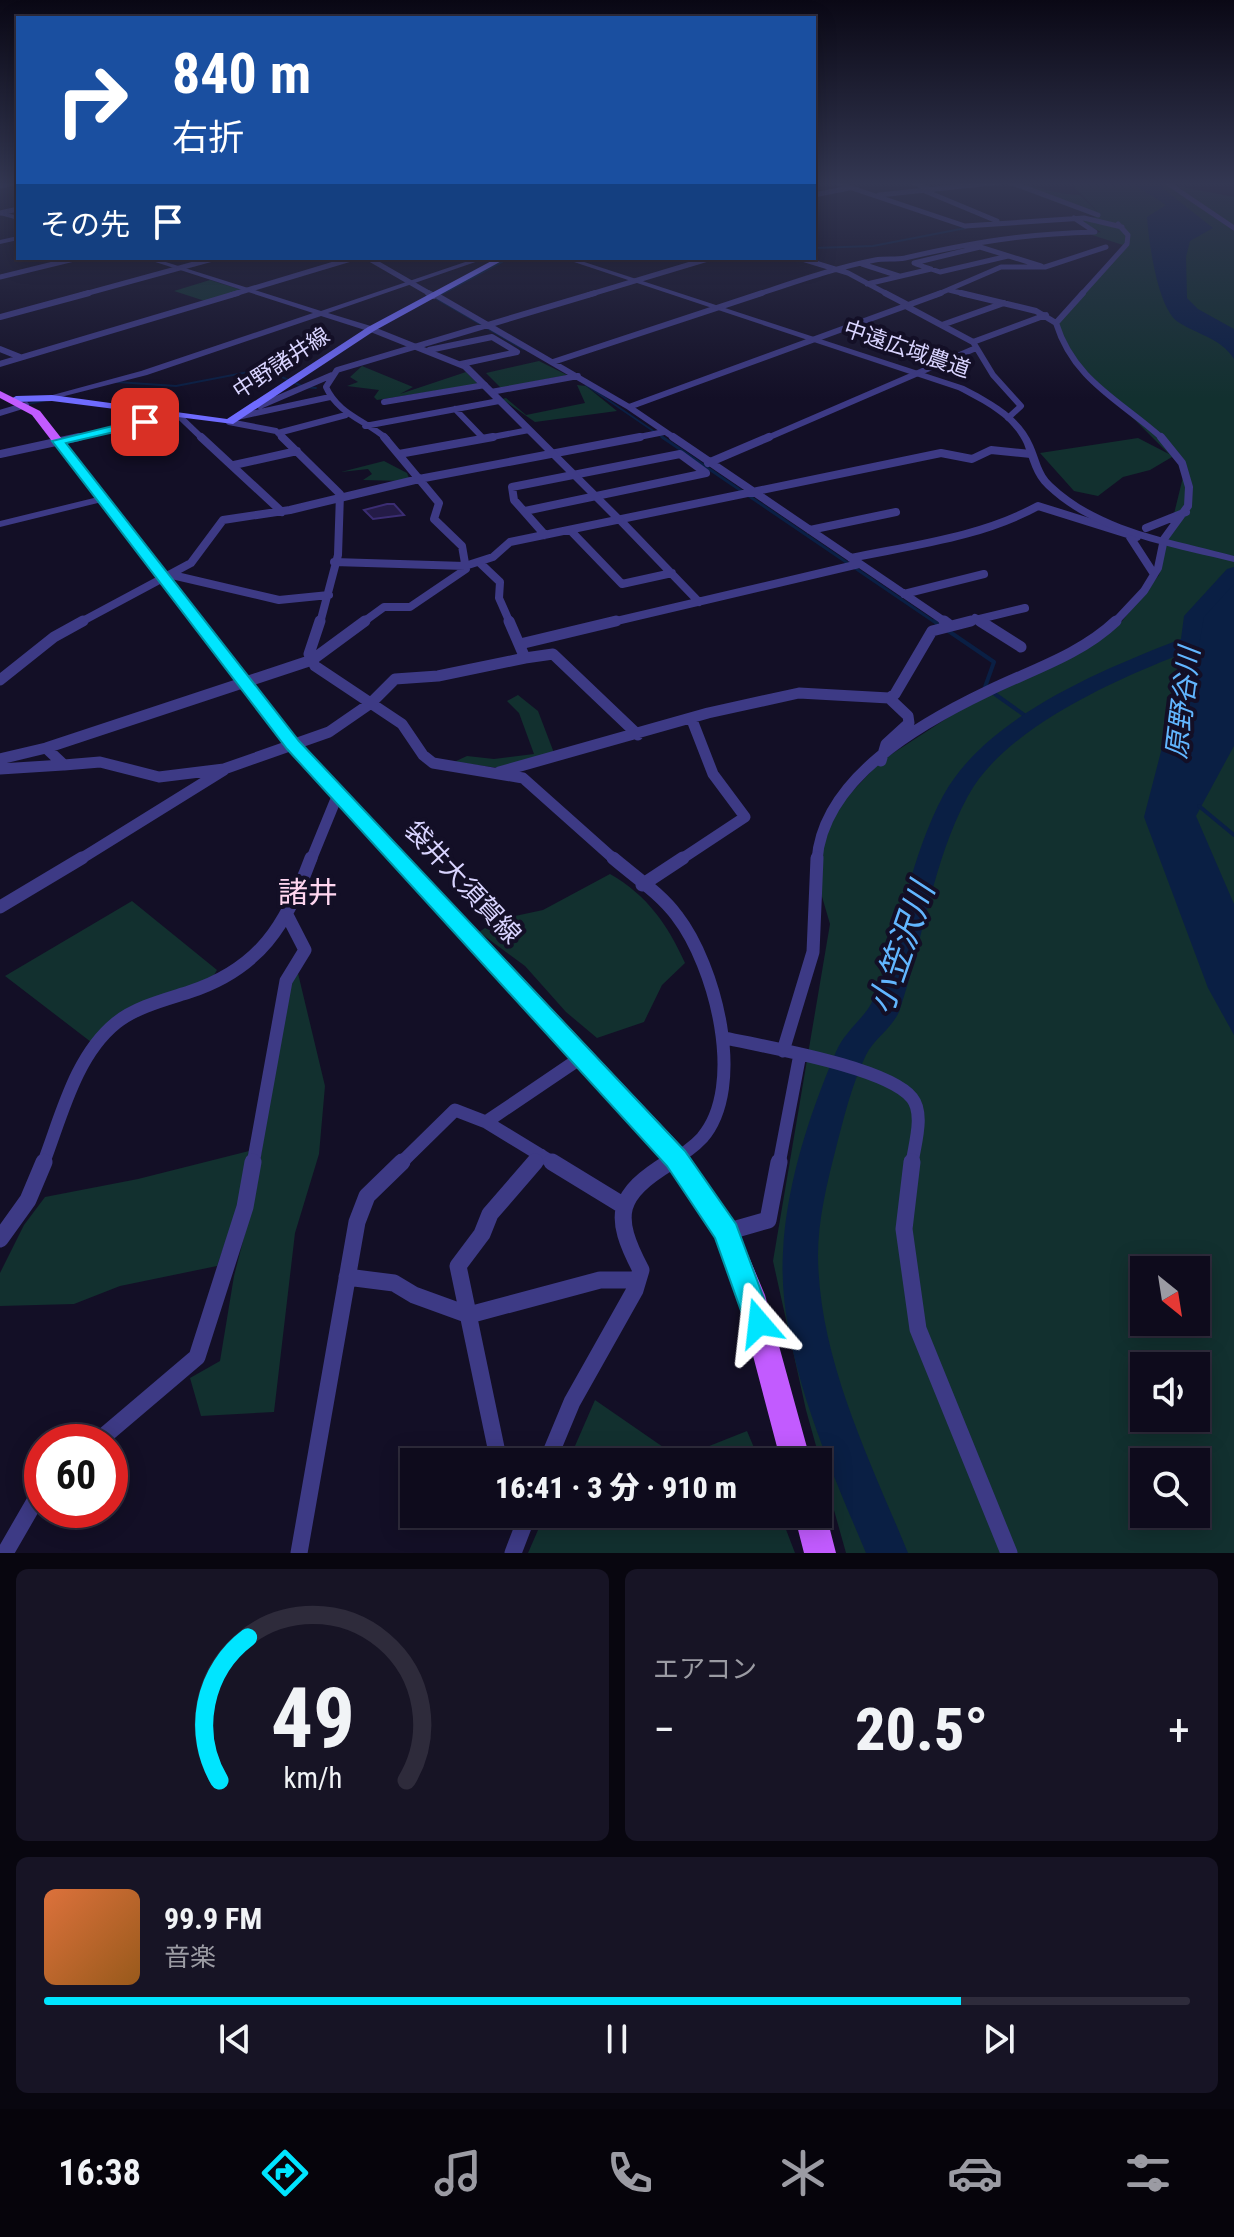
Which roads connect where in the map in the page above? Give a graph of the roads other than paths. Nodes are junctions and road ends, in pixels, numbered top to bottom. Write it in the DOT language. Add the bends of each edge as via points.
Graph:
graph roads {
  1 [pos="920,254"];
  2 [pos="949,254"];
  3 [pos="1004,254"];
  4 [pos="1083,254"];
  5 [pos="1119,254"];
  6 [pos="1009,256"];
  7 [pos="70,260"];
  8 [pos="152,260"];
  9 [pos="208,260"];
  10 [pos="347,260"];
  11 [pos="372,260"];
  12 [pos="478,260"];
  13 [pos="499,260"];
  14 [pos="571,260"];
  15 [pos="704,260"];
  16 [pos="805,260"];
  17 [pos="1024,261"];
  18 [pos="860,263"];
  19 [pos="1001,267"];
  20 [pos="1045,267"];
  21 [pos="178,268"];
  22 [pos="834,269"];
  23 [pos="931,269"];
  24 [pos="0,277"];
  25 [pos="899,277"];
  26 [pos="633,281"];
  27 [pos="412,283"];
  28 [pos="867,284"];
  29 [pos="247,290"];
  30 [pos="949,290"];
  31 [pos="435,295"];
  32 [pos="1005,303"];
  33 [pos="905,304"];
  34 [pos="718,308"];
  35 [pos="322,314"];
  36 [pos="0,317"];
  37 [pos="1051,319"];
  38 [pos="486,325"];
  39 [pos="942,325"];
  40 [pos="371,329"];
  41 [pos="812,338"];
  42 [pos="417,345"];
  43 [pos="975,345"];
  44 [pos="0,349"];
  45 [pos="429,350"];
  46 [pos="20,357"];
  47 [pos="553,362"];
  48 [pos="316,363"];
  49 [pos="0,364"];
  50 [pos="461,364"];
  51 [pos="920,372"];
  52 [pos="334,373"];
  53 [pos="578,376"];
  54 [pos="488,389"];
  55 [pos="330,397"];
  56 [pos="52,398"];
  57 [pos="499,401"];
  58 [pos="384,402"];
  59 [pos="11,403"];
  60 [pos="629,407"];
  61 [pos="249,408"];
  62 [pos="455,409"];
  63 [pos="346,415"];
  64 [pos="177,416"];
  65 [pos="1008,418"];
  66 [pos="233,420"];
  67 [pos="365,426"];
  68 [pos="529,430"];
  69 [pos="664,432"];
  70 [pos="278,433"];
  71 [pos="483,438"];
  72 [pos="58,441"];
  73 [pos="297,451"];
  74 [pos="0,454"];
  75 [pos="399,454"];
  76 [pos="552,454"];
  77 [pos="1031,454"];
  78 [pos="504,463"];
  79 [pos="708,463"];
  80 [pos="234,465"];
  81 [pos="573,474"];
  82 [pos="419,479"];
  83 [pos="518,486"];
  84 [pos="754,493"];
  85 [pos="595,496"];
  86 [pos="102,499"];
  87 [pos="340,499"];
  88 [pos="525,511"];
  89 [pos="282,512"];
  90 [pos="896,512"];
  91 [pos="1187,512"];
  92 [pos="620,520"];
  93 [pos="0,524"];
  94 [pos="1146,528"];
  95 [pos="570,530"];
  96 [pos="810,530"];
  97 [pos="545,535"];
  98 [pos="1164,539"];
  99 [pos="1234,559"];
  100 [pos="855,561"];
  101 [pos="334,562"];
  102 [pos="480,563"];
  103 [pos="465,566"];
  104 [pos="672,573"];
  105 [pos="984,574"];
  106 [pos="1154,574"];
  107 [pos="168,578"];
  108 [pos="904,594"];
  109 [pos="329,595"];
  110 [pos="699,602"];
  111 [pos="1025,608"];
  112 [pos="975,618"];
  113 [pos="947,625"];
  114 [pos="520,644"];
  115 [pos="1021,647"];
  116 [pos="525,658"];
  117 [pos="312,660"];
  118 [pos="0,680"];
  119 [pos="243,683"];
  120 [pos="889,698"];
  121 [pos="371,703"];
  122 [pos="692,720"];
  123 [pos="638,735"];
  124 [pos="293,745"];
  125 [pos="46,748"];
  126 [pos="0,759"];
  127 [pos="881,761"];
  128 [pos="64,765"];
  129 [pos="0,769"];
  130 [pos="224,769"];
  131 [pos="491,775"];
  132 [pos="338,794"];
  133 [pos="642,885"];
  134 [pos="0,907"];
  135 [pos="287,915"];
  136 [pos="725,1038"];
  137 [pos="792,1052"];
  138 [pos="582,1057"];
  139 [pos="486,1122"];
  140 [pos="541,1155"];
  141 [pos="676,1158"];
  142 [pos="624,1206"];
  143 [pos="726,1232"];
  144 [pos="0,1239"];
  145 [pos="347,1277"];
  146 [pos="638,1280"];
  147 [pos="469,1315"];
  148 [pos="118,1424"];
  149 [pos="496,1448"];
  150 [pos="553,1448"];
  151 [pos="792,1448"];
  152 [pos="24,1520"];
  153 [pos="520,1528"];
  154 [pos="814,1528"];
  155 [pos="5,1553"];
  156 [pos="299,1553"];
  157 [pos="513,1553"];
  158 [pos="820,1553"];
  159 [pos="1009,1553"];
  1 -- 18 [label="street"];
  2 -- 23 [label="street" via="914,263"];
  3 -- 6 [label="street"];
  4 -- 20 [label="street"];
  5 -- 37 [label="street"];
  6 -- 17 [label="street"];
  6 -- 23 [label="street" via="940,272"];
  7 -- 24 [label="street"];
  8 -- 21 [label="street"];
  9 -- 21 [label="street"];
  10 -- 29 [label="street"];
  11 -- 27 [label="street"];
  12 -- 27 [label="street"];
  13 -- 31 [label="main road, 中野諸井線"];
  14 -- 26 [label="street, 中遠広域農道"];
  15 -- 26 [label="street"];
  16 -- 22 [label="street"];
  17 -- 19 [label="street"];
  17 -- 20 [label="street"];
  18 -- 22 [label="street"];
  18 -- 25 [label="street"];
  19 -- 20 [label="street"];
  19 -- 30 [label="street"];
  21 -- 29 [label="street"];
  21 -- 36 [label="street"];
  22 -- 28 [label="street"];
  22 -- 34 [label="street"];
  23 -- 25 [label="street"];
  25 -- 28 [label="street"];
  26 -- 34 [label="street, 中遠広域農道"];
  26 -- 38 [label="street"];
  27 -- 31 [label="street"];
  27 -- 35 [label="street"];
  28 -- 33 [label="street"];
  29 -- 35 [label="street"];
  29 -- 46 [label="street"];
  30 -- 32 [label="street"];
  30 -- 33 [label="street"];
  31 -- 38 [label="street"];
  31 -- 40 [label="main road, 中野諸井線"];
  32 -- 37 [label="street"];
  32 -- 39 [label="street"];
  33 -- 39 [label="street"];
  33 -- 41 [label="street"];
  34 -- 41 [label="street, 中遠広域農道"];
  34 -- 47 [label="street"];
  35 -- 40 [label="street"];
  35 -- 56 [label="street"];
  37 -- 43 [label="street"];
  37 -- 91 [label="street" via="1084,375 1179,457 1189,483"];
  38 -- 42 [label="street"];
  38 -- 47 [label="street"];
  39 -- 43 [label="street"];
  40 -- 42 [label="street"];
  40 -- 48 [label="main road, 中野諸井線"];
  41 -- 51 [label="street, 中遠広域農道"];
  41 -- 60 [label="street"];
  42 -- 45 [label="street"];
  42 -- 52 [label="street"];
  43 -- 51 [label="street"];
  43 -- 65 [label="street" via="1021,406"];
  44 -- 46 [label="street"];
  45 -- 50 [label="street"];
  45 -- 50 [label="street" via="492,337 517,352"];
  46 -- 49 [label="street"];
  47 -- 53 [label="street"];
  48 -- 52 [label="street"];
  48 -- 61 [label="main road, 中野諸井線"];
  50 -- 54 [label="street"];
  51 -- 65 [label="street, 中遠広域農道" via="973,394"];
  51 -- 79 [label="street"];
  52 -- 55 [label="street" via="326,387"];
  52 -- 61 [label="street"];
  53 -- 54 [label="street"];
  53 -- 60 [label="street"];
  54 -- 57 [label="street"];
  54 -- 58 [label="street"];
  55 -- 63 [label="street"];
  55 -- 66 [label="street"];
  56 -- 59 [label="main road, 中野諸井線"];
  56 -- 64 [label="main road, 中野諸井線"];
  57 -- 62 [label="street"];
  57 -- 68 [label="street"];
  59 -- 72 [label="main road, 袋井大須賀線"];
  60 -- 69 [label="street"];
  61 -- 66 [label="main road, 中野諸井線"];
  62 -- 67 [label="street"];
  62 -- 71 [label="street"];
  63 -- 67 [label="street"];
  63 -- 70 [label="street"];
  64 -- 66 [label="main road, 中野諸井線"];
  64 -- 72 [label="street"];
  64 -- 80 [label="street"];
  65 -- 77 [label="street, 中遠広域農道"];
  66 -- 70 [label="street"];
  67 -- 75 [label="street"];
  68 -- 71 [label="street"];
  68 -- 76 [label="street"];
  69 -- 76 [label="street"];
  69 -- 79 [label="street"];
  70 -- 73 [label="street"];
  71 -- 75 [label="street"];
  72 -- 74 [label="street"];
  72 -- 86 [label="main road, 袋井大須賀線"];
  73 -- 80 [label="street"];
  73 -- 87 [label="street"];
  75 -- 82 [label="street"];
  76 -- 78 [label="street"];
  76 -- 81 [label="street"];
  77 -- 84 [label="street" via="991,450 972,459 941,453"];
  77 -- 98 [label="street, 中遠広域農道" via="1042,478 1075,505"];
  78 -- 82 [label="street"];
  78 -- 83 [label="street"];
  79 -- 84 [label="street"];
  80 -- 89 [label="street"];
  81 -- 83 [label="street"];
  81 -- 85 [label="street"];
  81 -- 85 [label="street" via="680,454 706,473"];
  82 -- 87 [label="street"];
  82 -- 103 [label="street" via="439,503 434,519 462,546"];
  83 -- 88 [label="street" via="512,492"];
  84 -- 92 [label="street"];
  84 -- 96 [label="street"];
  85 -- 88 [label="street"];
  85 -- 92 [label="street"];
  86 -- 93 [label="street"];
  86 -- 107 [label="main road, 袋井大須賀線"];
  87 -- 89 [label="street"];
  87 -- 101 [label="street" via="342,528"];
  88 -- 97 [label="street"];
  89 -- 107 [label="street" via="223,520 191,563"];
  90 -- 96 [label="street"];
  91 -- 94 [label="street"];
  91 -- 98 [label="street"];
  92 -- 95 [label="street"];
  92 -- 104 [label="street"];
  95 -- 97 [label="street"];
  95 -- 104 [label="street" via="622,584"];
  96 -- 100 [label="street"];
  97 -- 102 [label="street" via="510,542"];
  98 -- 99 [label="street, 中遠広域農道"];
  98 -- 106 [label="street"];
  100 -- 106 [label="street" via="958,536 1038,506 1134,537"];
  100 -- 108 [label="street"];
  100 -- 110 [label="street"];
  101 -- 103 [label="street"];
  101 -- 109 [label="street"];
  102 -- 103 [label="street"];
  102 -- 114 [label="street" via="500,582 499,598"];
  103 -- 117 [label="street" via="410,607 384,607"];
  104 -- 110 [label="street"];
  105 -- 108 [label="street"];
  106 -- 127 [label="street" via="1123,614 1088,646 977,697"];
  107 -- 109 [label="street" via="279,600"];
  107 -- 118 [label="street" via="54,637"];
  107 -- 119 [label="main road, 袋井大須賀線"];
  108 -- 113 [label="street"];
  109 -- 117 [label="street" via="309,654"];
  110 -- 114 [label="street"];
  111 -- 112 [label="street"];
  112 -- 113 [label="street"];
  112 -- 115 [label="street"];
  113 -- 120 [label="street" via="932,631"];
  114 -- 116 [label="street"];
  116 -- 121 [label="street" via="395,679"];
  116 -- 123 [label="street" via="553,654"];
  117 -- 119 [label="street"];
  117 -- 121 [label="street"];
  119 -- 124 [label="main road, 袋井大須賀線"];
  119 -- 125 [label="street"];
  120 -- 122 [label="street" via="799,693"];
  120 -- 127 [label="street" via="909,723 880,751"];
  121 -- 124 [label="street" via="329,732"];
  121 -- 131 [label="street" via="402,724 433,763"];
  122 -- 123 [label="street"];
  122 -- 133 [label="street" via="713,774 745,817"];
  123 -- 131 [label="street"];
  124 -- 130 [label="street"];
  124 -- 132 [label="main road, 袋井大須賀線"];
  125 -- 126 [label="street"];
  125 -- 128 [label="street"];
  127 -- 137 [label="street" via="843,795 816,846 813,950"];
  128 -- 129 [label="street"];
  128 -- 130 [label="street" via="100,762 172,778"];
  130 -- 134 [label="street"];
  131 -- 133 [label="street" via="523,778"];
  132 -- 135 [label="street"];
  132 -- 138 [label="main road, 袋井大須賀線"];
  133 -- 136 [label="street" via="689,932"];
  135 -- 144 [label="street" via="239,970 156,1002 103,1035 87,1059 29,1197"];
  135 -- 148 [label="street" via="305,950 284,990 245,1207 197,1357"];
  136 -- 137 [label="street"];
  136 -- 141 [label="street" via="724,1080 710,1123"];
  137 -- 143 [label="street" via="768,1220"];
  137 -- 159 [label="street" via="876,1078 912,1098 918,1116 904,1229 918,1329"];
  138 -- 139 [label="street"];
  138 -- 141 [label="main road, 袋井大須賀線"];
  139 -- 140 [label="street"];
  139 -- 145 [label="street" via="455,1110 367,1196"];
  140 -- 142 [label="street"];
  140 -- 147 [label="street" via="490,1214 458,1266"];
  141 -- 142 [label="street" via="655,1170"];
  141 -- 143 [label="main road, 袋井大須賀線"];
  142 -- 146 [label="street" via="620,1228 641,1270"];
  143 -- 151 [label="main road, 袋井大須賀線" via="751,1295"];
  145 -- 147 [label="street" via="394,1283"];
  145 -- 156 [label="street"];
  146 -- 147 [label="street" via="600,1280"];
  146 -- 150 [label="street"];
  147 -- 149 [label="street"];
  152 -- 155 [label="street"];
  153 -- 157 [label="street"];
  154 -- 158 [label="main road"];
}
